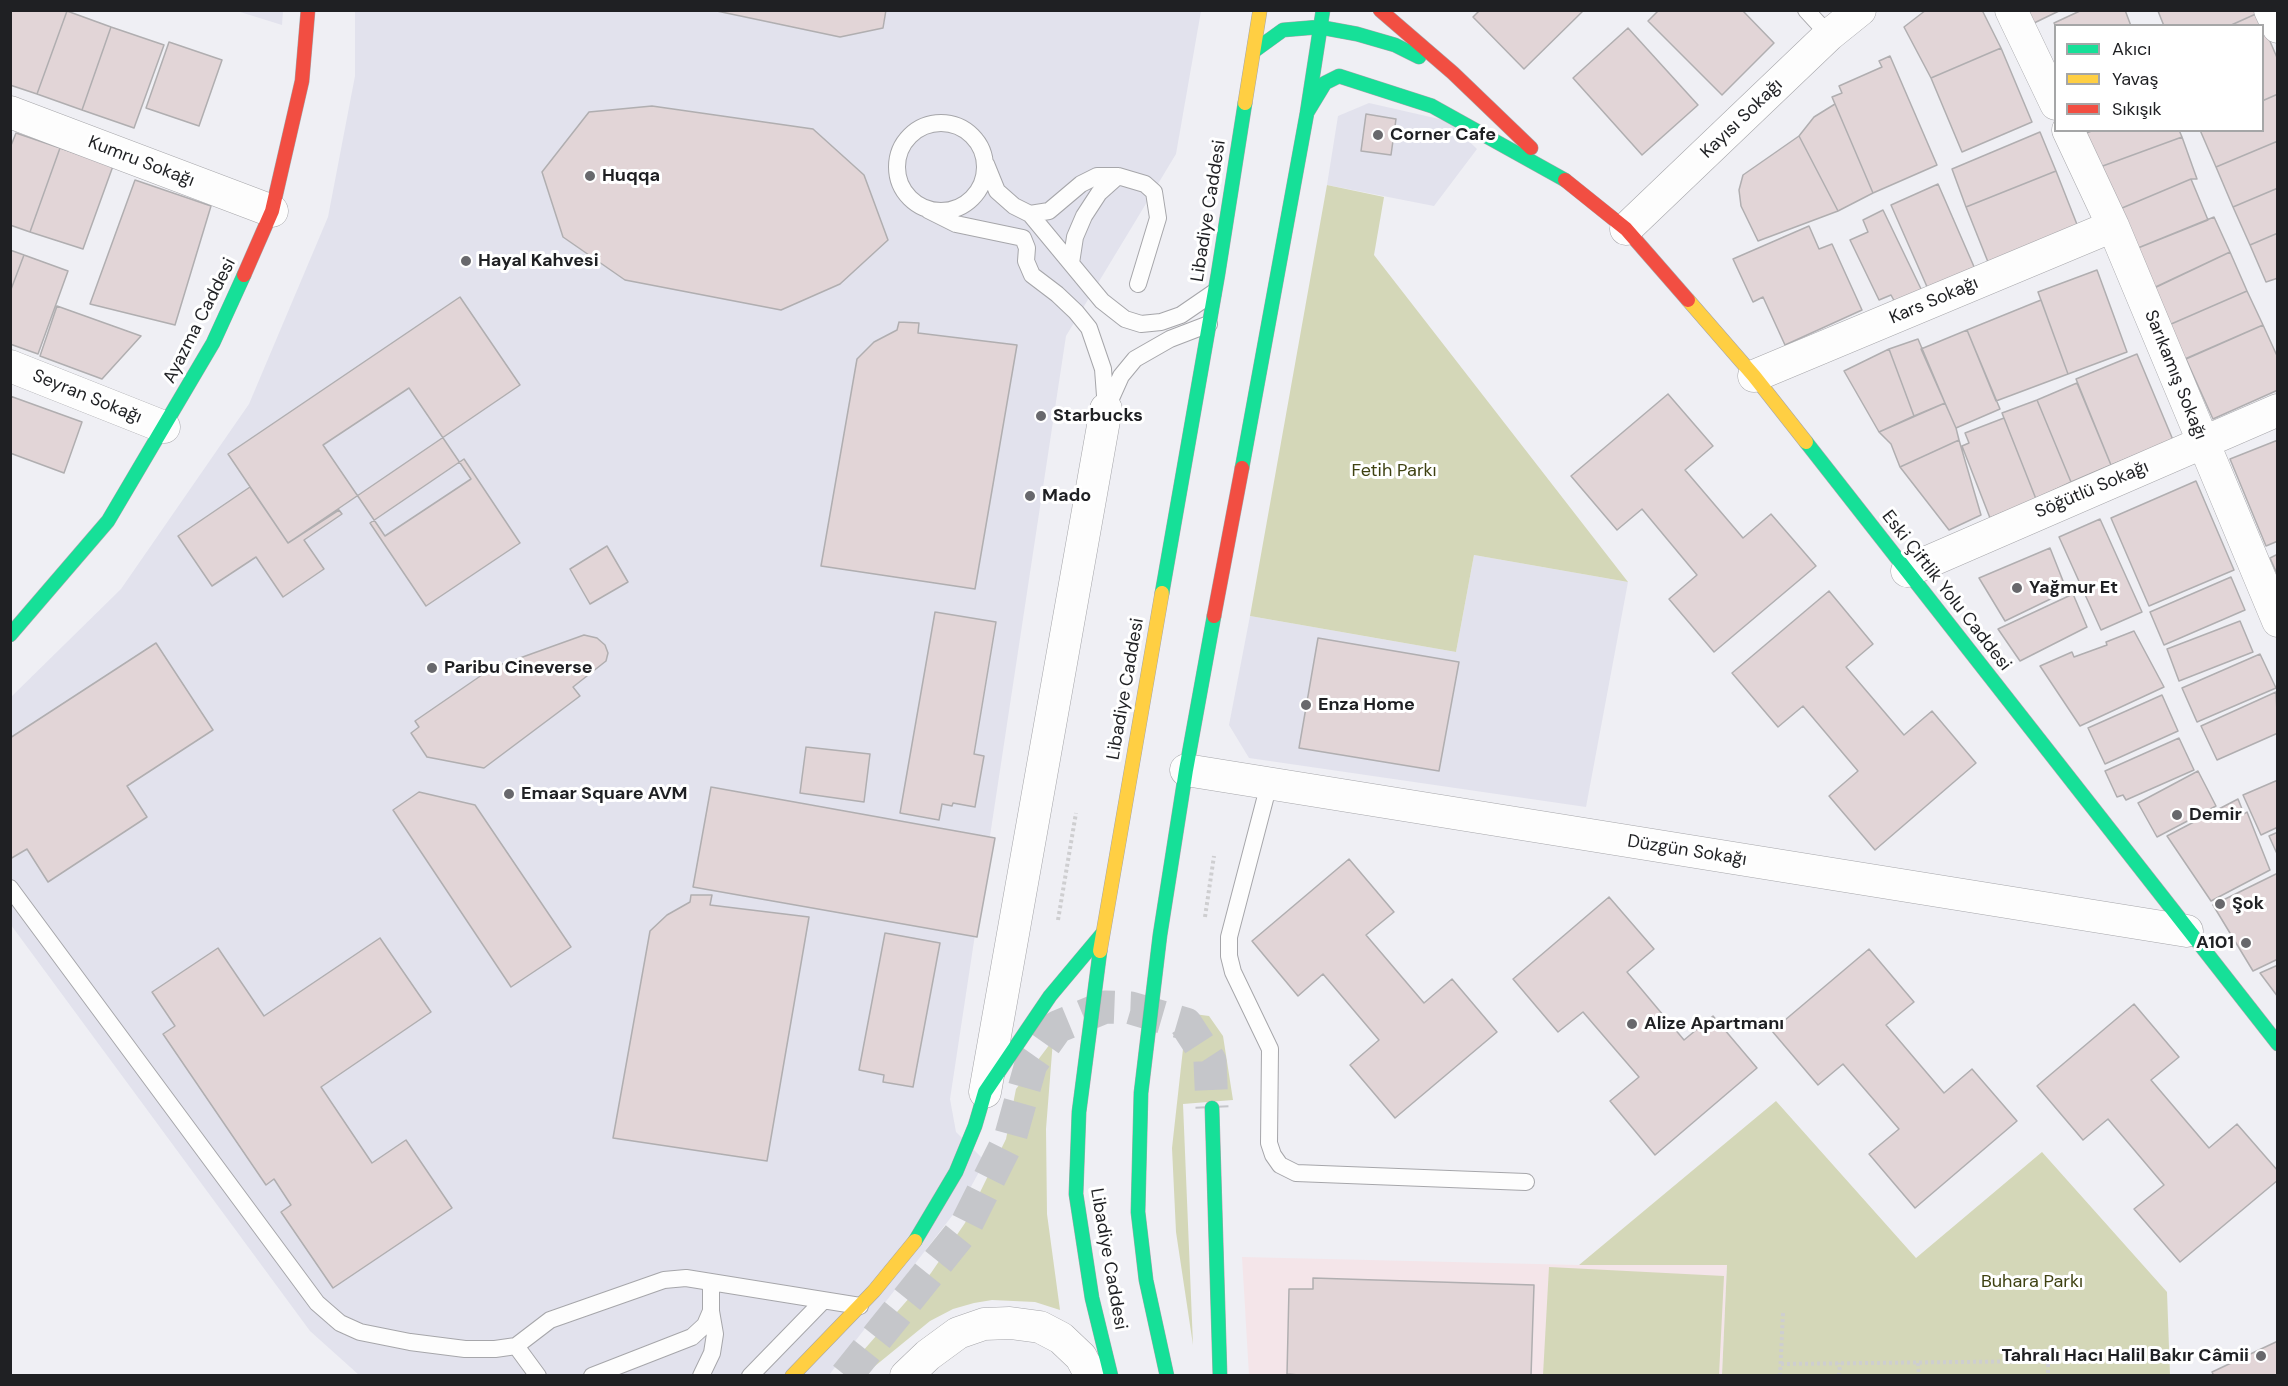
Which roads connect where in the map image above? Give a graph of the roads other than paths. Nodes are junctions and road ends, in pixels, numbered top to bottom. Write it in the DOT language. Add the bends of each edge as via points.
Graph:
graph roads {
  1 [pos="308,10"];
  2 [pos="1260,10"];
  3 [pos="1269,10"];
  4 [pos="1323,10"];
  5 [pos="1380,10"];
  6 [pos="1806,10"];
  7 [pos="1860,10"];
  8 [pos="2011,10"];
  9 [pos="2270,10"];
  10 [pos="1319,27"];
  11 [pos="2277,27"];
  12 [pos="1283,30"];
  13 [pos="1829,35"];
  14 [pos="1254,51"];
  15 [pos="1304,51"];
  16 [pos="1453,73"];
  17 [pos="1339,76"];
  18 [pos="2054,102"];
  19 [pos="10,112"];
  20 [pos="1307,112"];
  21 [pos="2069,132"];
  22 [pos="986,164"];
  23 [pos="1118,176"];
  24 [pos="1565,180"];
  25 [pos="928,210"];
  26 [pos="272,211"];
  27 [pos="1030,214"];
  28 [pos="2113,226"];
  29 [pos="1626,230"];
  30 [pos="1071,263"];
  31 [pos="1138,284"];
  32 [pos="1214,293"];
  33 [pos="1209,324"];
  34 [pos="10,366"];
  35 [pos="1754,376"];
  36 [pos="1106,409"];
  37 [pos="2277,410"];
  38 [pos="164,427"];
  39 [pos="2203,443"];
  40 [pos="1907,571"];
  41 [pos="2277,621"];
  42 [pos="12,631"];
  43 [pos="1186,770"];
  44 [pos="1269,784"];
  45 [pos="10,888"];
  46 [pos="2187,931"];
  47 [pos="1102,934"];
  48 [pos="2277,1044"];
  49 [pos="985,1092"];
  50 [pos="1212,1108"];
  51 [pos="1526,1182"];
  52 [pos="711,1282"];
  53 [pos="823,1300"];
  54 [pos="860,1306"];
  55 [pos="711,1311"];
  56 [pos="516,1346"];
  57 [pos="538,1376"];
  58 [pos="592,1376"];
  59 [pos="701,1376"];
  60 [pos="750,1376"];
  61 [pos="792,1376"];
  62 [pos="906,1376"];
  63 [pos="1091,1376"];
  64 [pos="1111,1376"];
  65 [pos="1167,1376"];
  66 [pos="1220,1376"];
  1 -- 26 [label="main road, Ayazma Caddesi" via="302,81"];
  2 -- 14 [label="main road, Libadiye Caddesi"];
  3 -- 12 [label="main road"];
  4 -- 10 [label="main road, Libadiye Caddesi"];
  5 -- 16 [label="main road"];
  6 -- 13 [label="lane"];
  7 -- 13 [label="street, Kayısı Sokağı"];
  8 -- 18 [label="street"];
  9 -- 11 [label="street"];
  10 -- 12 [label="main road"];
  10 -- 15 [label="main road, Libadiye Caddesi"];
  10 -- 16 [label="main road" via="1395,45"];
  12 -- 14 [label="main road"];
  12 -- 15 [label="main road"];
  13 -- 29 [label="street, Kayısı Sokağı"];
  14 -- 32 [label="main road, Libadiye Caddesi"];
  15 -- 17 [label="main road"];
  15 -- 20 [label="main road, Libadiye Caddesi"];
  16 -- 24 [label="main road"];
  17 -- 20 [label="main road" via="1325,83"];
  17 -- 24 [label="main road" via="1432,106"];
  19 -- 26 [label="street, Kumru Sokağı"];
  20 -- 43 [label="main road, Libadiye Caddesi"];
  21 -- 28 [label="street, Sarıkamış Sokağı"];
  22 -- 25 [label="lane" via="984,178 969,202 942,212"];
  22 -- 25 [label="lane" via="974,136 961,127 946,122 917,129 905,139 896,167 905,193"];
  22 -- 27 [label="lane" via="997,191"];
  23 -- 27 [label="lane" via="1097,176 1049,211"];
  23 -- 30 [label="lane" via="1084,216 1075,237"];
  23 -- 31 [label="lane" via="1145,184 1154,192 1157,204 1158,218"];
  24 -- 29 [label="main road, Eski Çiftlik Yolu Caddesi"];
  25 -- 36 [label="lane" via="957,224 1023,238 1032,275 1070,306 1089,328 1103,369"];
  26 -- 38 [label="main road, Ayazma Caddesi" via="213,343"];
  27 -- 30 [label="lane"];
  28 -- 35 [label="street, Kars Sokağı"];
  28 -- 39 [label="street, Sarıkamış Sokağı"];
  29 -- 35 [label="main road, Eski Çiftlik Yolu Caddesi"];
  30 -- 32 [label="lane" via="1102,301 1125,319 1141,324 1181,315"];
  32 -- 33 [label="main road, Libadiye Caddesi"];
  33 -- 36 [label="lane" via="1170,339 1135,360 1121,376"];
  33 -- 47 [label="main road, Libadiye Caddesi"];
  34 -- 38 [label="street, Seyran Sokağı"];
  35 -- 40 [label="main road, Eski Çiftlik Yolu Caddesi"];
  36 -- 49 [label="street"];
  37 -- 39 [label="street, Söğütlü Sokağı"];
  38 -- 42 [label="main road, Ayazma Caddesi" via="108,521"];
  39 -- 40 [label="street, Söğütlü Sokağı"];
  39 -- 41 [label="street, Sarıkamış Sokağı"];
  40 -- 46 [label="main road, Eski Çiftlik Yolu Caddesi"];
  43 -- 44 [label="street, Düzgün Sokağı"];
  43 -- 65 [label="main road, Libadiye Caddesi" via="1160,934 1141,1093 1138,1212 1146,1280"];
  44 -- 46 [label="street, Düzgün Sokağı"];
  44 -- 51 [label="lane" via="1229,946 1233,972 1270,1049 1269,1143 1273,1155 1280,1165 1296,1173"];
  45 -- 56 [label="lane" via="317,1302 340,1323 360,1332 410,1342 465,1349"];
  46 -- 48 [label="main road, Eski Çiftlik Yolu Caddesi"];
  47 -- 49 [label="main road" via="1050,996"];
  47 -- 64 [label="main road, Libadiye Caddesi" via="1079,1112 1076,1194 1092,1298"];
  49 -- 54 [label="main road" via="975,1126 938,1206 913,1244"];
  50 -- 66 [label="main road"];
  52 -- 53 [label="lane"];
  52 -- 55 [label="lane"];
  52 -- 56 [label="lane" via="664,1280 550,1320"];
  53 -- 54 [label="lane"];
  53 -- 60 [label="lane"];
  54 -- 61 [label="main road"];
  55 -- 58 [label="lane" via="705,1325 692,1337"];
  55 -- 59 [label="lane" via="715,1334 712,1353"];
  56 -- 57 [label="lane"];
  62 -- 63 [label="street" via="958,1333 984,1324 1010,1323 1040,1327 1061,1338 1081,1357"];
}
